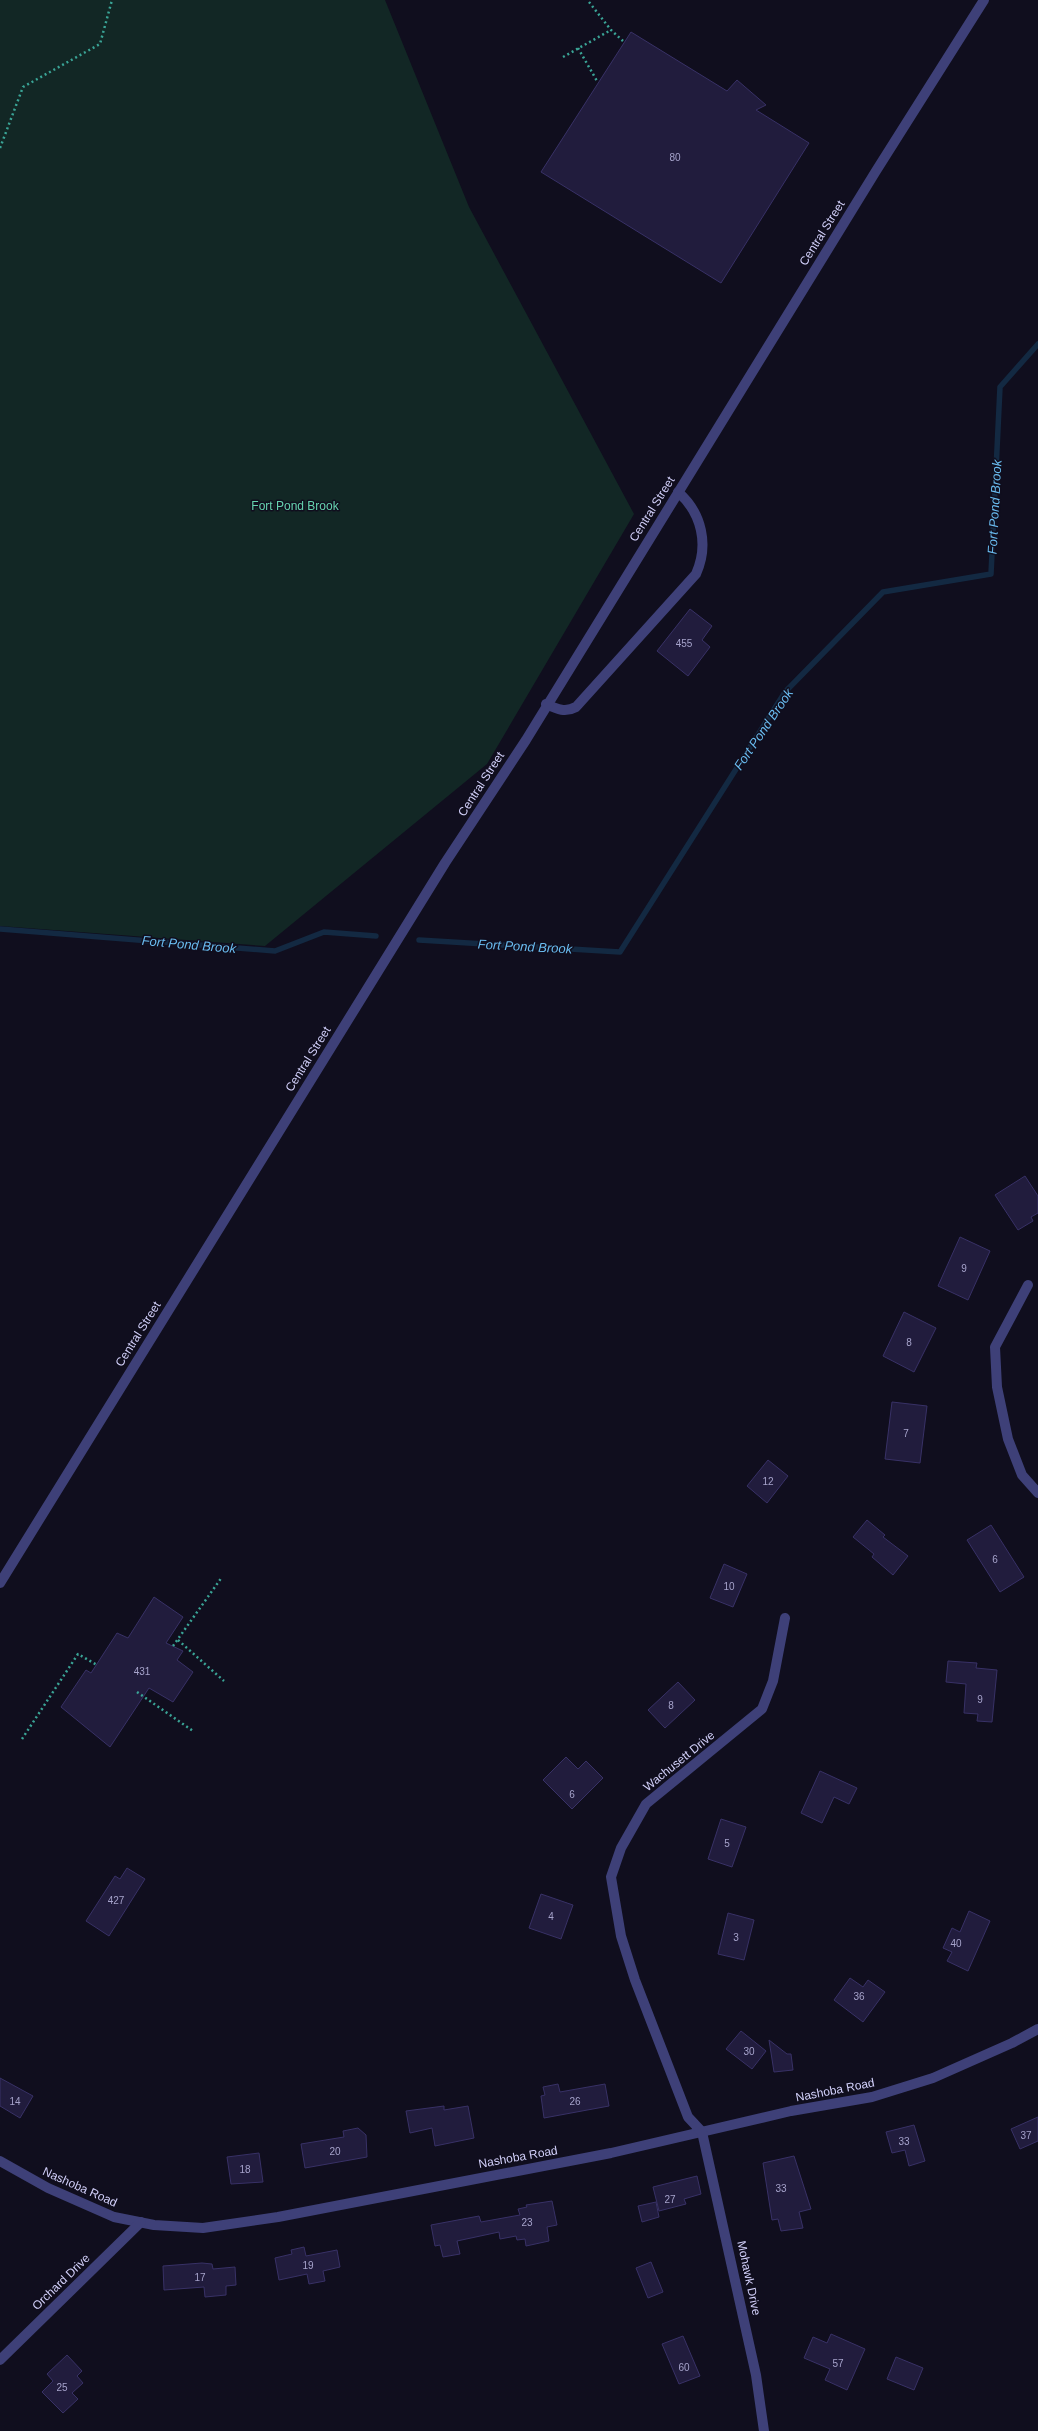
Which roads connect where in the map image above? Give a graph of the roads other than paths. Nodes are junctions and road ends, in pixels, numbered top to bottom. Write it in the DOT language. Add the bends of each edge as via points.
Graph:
graph roads {
  1 [pos="984,0"];
  2 [pos="678,492"];
  3 [pos="546,704"];
  4 [pos="1028,1285"];
  5 [pos="1038,1493"];
  6 [pos="0,1582"];
  7 [pos="785,1618"];
  8 [pos="1038,2029"];
  9 [pos="702,2132"];
  10 [pos="0,2161"];
  11 [pos="141,2222"];
  12 [pos="0,2360"];
  13 [pos="764,2431"];
  1 -- 2 [label="street, Central Street"];
  2 -- 3 [label="street, Central Street"];
  2 -- 3 [label="street" via="692,507 701,526 702,553 696,574 576,707 569,711 559,710"];
  3 -- 6 [label="street, Central Street"];
  4 -- 5 [label="street" via="995,1347 996,1387 1008,1439 1022,1476"];
  7 -- 9 [label="street, Wachusett Drive" via="773,1681 762,1709 646,1804 621,1848 611,1877 621,1936 635,1980 688,2117"];
  8 -- 9 [label="street, Nashoba Road" via="934,2078 872,2097 791,2111"];
  9 -- 11 [label="street, Nashoba Road" via="611,2153 278,2217 203,2228"];
  9 -- 13 [label="street, Mohawk Drive" via="756,2375"];
  10 -- 11 [label="street, Nashoba Road" via="87,2206 114,2217"];
  11 -- 12 [label="street, Orchard Drive"];
}
